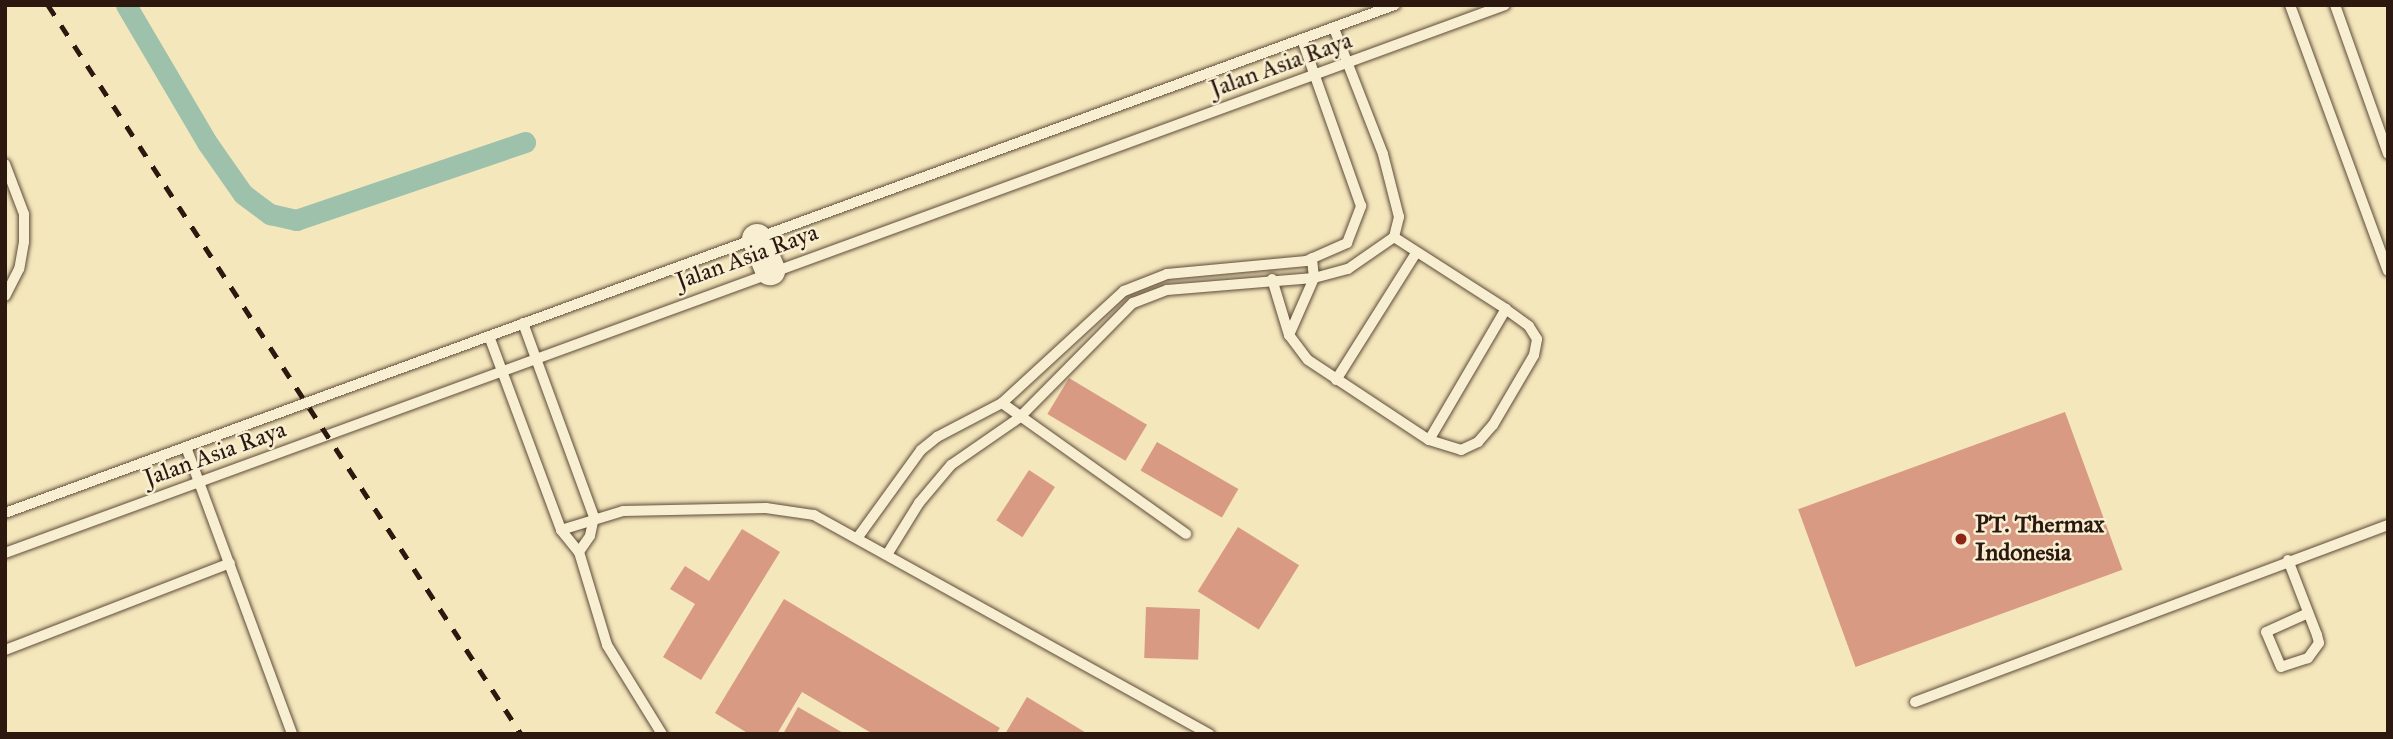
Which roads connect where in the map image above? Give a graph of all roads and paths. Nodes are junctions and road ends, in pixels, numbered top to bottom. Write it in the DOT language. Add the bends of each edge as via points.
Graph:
graph roads {
  1 [pos="1395,5"];
  2 [pos="1505,5"];
  3 [pos="2290,5"];
  4 [pos="2334,5"];
  5 [pos="1334,28"];
  6 [pos="1302,39"];
  7 [pos="1347,63"];
  8 [pos="1315,75"];
  9 [pos="2384,136"];
  10 [pos="2388,154"];
  11 [pos="5,164"];
  12 [pos="1394,237"];
  13 [pos="757,239"];
  14 [pos="1416,253"];
  15 [pos="1312,258"];
  16 [pos="1272,265"];
  17 [pos="770,270"];
  18 [pos="2388,271"];
  19 [pos="1314,278"];
  20 [pos="1273,283"];
  21 [pos="5,296"];
  22 [pos="1506,309"];
  23 [pos="523,323"];
  24 [pos="1289,335"];
  25 [pos="489,336"];
  26 [pos="535,357"];
  27 [pos="501,370"];
  28 [pos="1336,380"];
  29 [pos="1002,402"];
  30 [pos="1019,418"];
  31 [pos="1429,439"];
  32 [pos="186,447"];
  33 [pos="200,482"];
  34 [pos="5,513"];
  35 [pos="594,517"];
  36 [pos="2388,525"];
  37 [pos="561,530"];
  38 [pos="1186,534"];
  39 [pos="858,537"];
  40 [pos="579,552"];
  41 [pos="5,553"];
  42 [pos="888,553"];
  43 [pos="2288,560"];
  44 [pos="230,563"];
  45 [pos="2308,613"];
  46 [pos="5,650"];
  47 [pos="1915,702"];
  48 [pos="292,734"];
  49 [pos="662,734"];
  50 [pos="1209,734"];
  1 -- 5 [label="lane, Jalan Asia Raya"];
  2 -- 7 [label="lane, Jalan Asia Raya"];
  3 -- 18 [label="lane"];
  4 -- 9 [label="lane"];
  5 -- 6 [label="lane, Jalan Asia Raya"];
  5 -- 7 [label="lane"];
  6 -- 8 [label="lane"];
  6 -- 13 [label="lane, Jalan Asia Raya"];
  7 -- 8 [label="lane, Jalan Asia Raya"];
  7 -- 12 [label="lane" via="1383,154 1399,217"];
  8 -- 15 [label="lane" via="1361,205 1346,243"];
  8 -- 17 [label="lane, Jalan Asia Raya"];
  9 -- 10 [label="lane"];
  11 -- 21 [label="lane" via="24,214 24,242 19,269"];
  12 -- 14 [label="lane"];
  12 -- 19 [label="lane" via="1348,269"];
  13 -- 17 [label="street"];
  13 -- 23 [label="lane, Jalan Asia Raya"];
  14 -- 22 [label="lane"];
  14 -- 28 [label="lane"];
  15 -- 16 [label="lane"];
  15 -- 19 [label="lane"];
  16 -- 20 [label="lane"];
  16 -- 29 [label="lane" via="1167,274 1124,291 1080,336"];
  17 -- 26 [label="lane, Jalan Asia Raya"];
  19 -- 20 [label="lane"];
  19 -- 24 [label="lane"];
  20 -- 24 [label="lane"];
  20 -- 30 [label="lane" via="1167,290 1133,303"];
  22 -- 31 [label="lane"];
  22 -- 31 [label="lane" via="1529,326 1537,339 1534,355 1478,442 1461,450"];
  23 -- 25 [label="lane, Jalan Asia Raya"];
  23 -- 26 [label="lane"];
  24 -- 28 [label="lane" via="1308,360"];
  25 -- 27 [label="lane"];
  25 -- 32 [label="lane, Jalan Asia Raya"];
  26 -- 27 [label="lane, Jalan Asia Raya"];
  26 -- 35 [label="lane"];
  27 -- 33 [label="lane, Jalan Asia Raya"];
  27 -- 37 [label="lane"];
  28 -- 31 [label="lane"];
  29 -- 30 [label="lane"];
  29 -- 39 [label="lane" via="921,450"];
  30 -- 38 [label="lane"];
  30 -- 42 [label="lane" via="951,465 919,503"];
  32 -- 33 [label="lane"];
  32 -- 34 [label="lane, Jalan Asia Raya"];
  33 -- 41 [label="lane, Jalan Asia Raya"];
  33 -- 44 [label="lane"];
  35 -- 37 [label="lane"];
  35 -- 39 [label="lane" via="623,511 766,508 814,515"];
  35 -- 40 [label="lane" via="590,536"];
  36 -- 43 [label="lane"];
  37 -- 40 [label="lane"];
  39 -- 42 [label="lane"];
  40 -- 49 [label="lane" via="607,645"];
  42 -- 50 [label="lane"];
  43 -- 45 [label="lane"];
  43 -- 47 [label="lane"];
  44 -- 46 [label="lane"];
  44 -- 48 [label="lane"];
  45 -- 45 [label="lane" via="2319,643 2316,652 2281,667 2266,632"];
}
